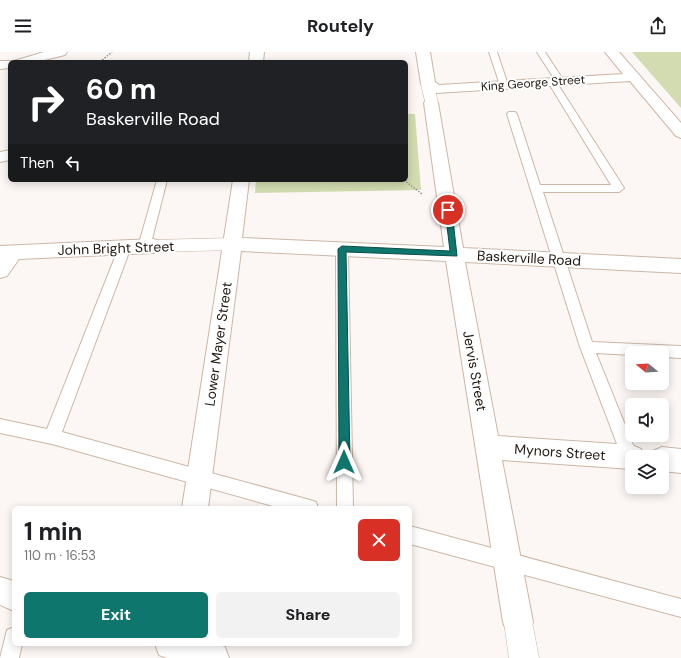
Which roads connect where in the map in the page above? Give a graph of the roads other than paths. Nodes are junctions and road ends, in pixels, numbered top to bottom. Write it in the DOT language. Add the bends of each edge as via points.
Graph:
graph roads {
  1 [pos="60,52"];
  2 [pos="423,52"];
  3 [pos="493,52"];
  4 [pos="541,52"];
  5 [pos="612,52"];
  6 [pos="28,60"];
  7 [pos="634,77"];
  8 [pos="556,82"];
  9 [pos="504,85"];
  10 [pos="430,92"];
  11 [pos="512,114"];
  12 [pos="681,133"];
  13 [pos="162,182"];
  14 [pos="241,182"];
  15 [pos="536,189"];
  16 [pos="232,244"];
  17 [pos="148,246"];
  18 [pos="125,247"];
  19 [pos="342,249"];
  20 [pos="7,253"];
  21 [pos="454,254"];
  22 [pos="559,260"];
  23 [pos="681,266"];
  24 [pos="0,271"];
  25 [pos="587,347"];
  26 [pos="681,352"];
  27 [pos="0,426"];
  28 [pos="52,437"];
  29 [pos="488,447"];
  30 [pos="628,450"];
  31 [pos="625,457"];
  32 [pos="669,460"];
  33 [pos="681,461"];
  34 [pos="199,478"];
  35 [pos="195,506"];
  36 [pos="303,506"];
  37 [pos="345,506"];
  38 [pos="412,536"];
  39 [pos="508,562"];
  40 [pos="0,592"];
  41 [pos="12,595"];
  42 [pos="681,608"];
  43 [pos="518,622"];
  44 [pos="12,645"];
  45 [pos="173,648"];
  46 [pos="9,658"];
  47 [pos="214,658"];
  48 [pos="524,658"];
  1 -- 6 [label="street"];
  2 -- 10 [label="street, Jervis Street"];
  3 -- 9 [label="lane"];
  4 -- 8 [label="lane"];
  5 -- 7 [label="street"];
  7 -- 8 [label="street, King George Street"];
  7 -- 12 [label="street"];
  8 -- 9 [label="street, King George Street"];
  8 -- 15 [label="lane" via="619,188"];
  9 -- 10 [label="street, King George Street"];
  10 -- 21 [label="street, Jervis Street"];
  11 -- 15 [label="lane"];
  13 -- 17 [label="lane"];
  14 -- 16 [label="street, Lower Mayer Street"];
  15 -- 22 [label="lane"];
  16 -- 17 [label="street, John Bright Street"];
  16 -- 19 [label="street, Baskerville Road"];
  16 -- 34 [label="street, Lower Mayer Street"];
  17 -- 18 [label="street, John Bright Street"];
  18 -- 20 [label="street, John Bright Street"];
  18 -- 28 [label="lane"];
  19 -- 21 [label="street, Baskerville Road"];
  19 -- 37 [label="lane"];
  20 -- 24 [label="street"];
  21 -- 22 [label="street, Baskerville Road"];
  21 -- 29 [label="street, Jervis Street"];
  22 -- 23 [label="street, Baskerville Road"];
  22 -- 25 [label="lane"];
  25 -- 26 [label="lane"];
  25 -- 30 [label="lane"];
  27 -- 28 [label="lane"];
  28 -- 34 [label="lane"];
  29 -- 31 [label="street, Mynors Street"];
  29 -- 39 [label="street, Jervis Street"];
  32 -- 33 [label="street"];
  34 -- 35 [label="street, Lower Mayer Street"];
  34 -- 36 [label="lane"];
  38 -- 39 [label="lane"];
  39 -- 42 [label="lane"];
  39 -- 43 [label="street, Jervis Street"];
  40 -- 41 [label="street"];
  43 -- 48 [label="street, Jervis Street"];
  44 -- 46 [label="lane"];
  45 -- 47 [label="street"];
}
